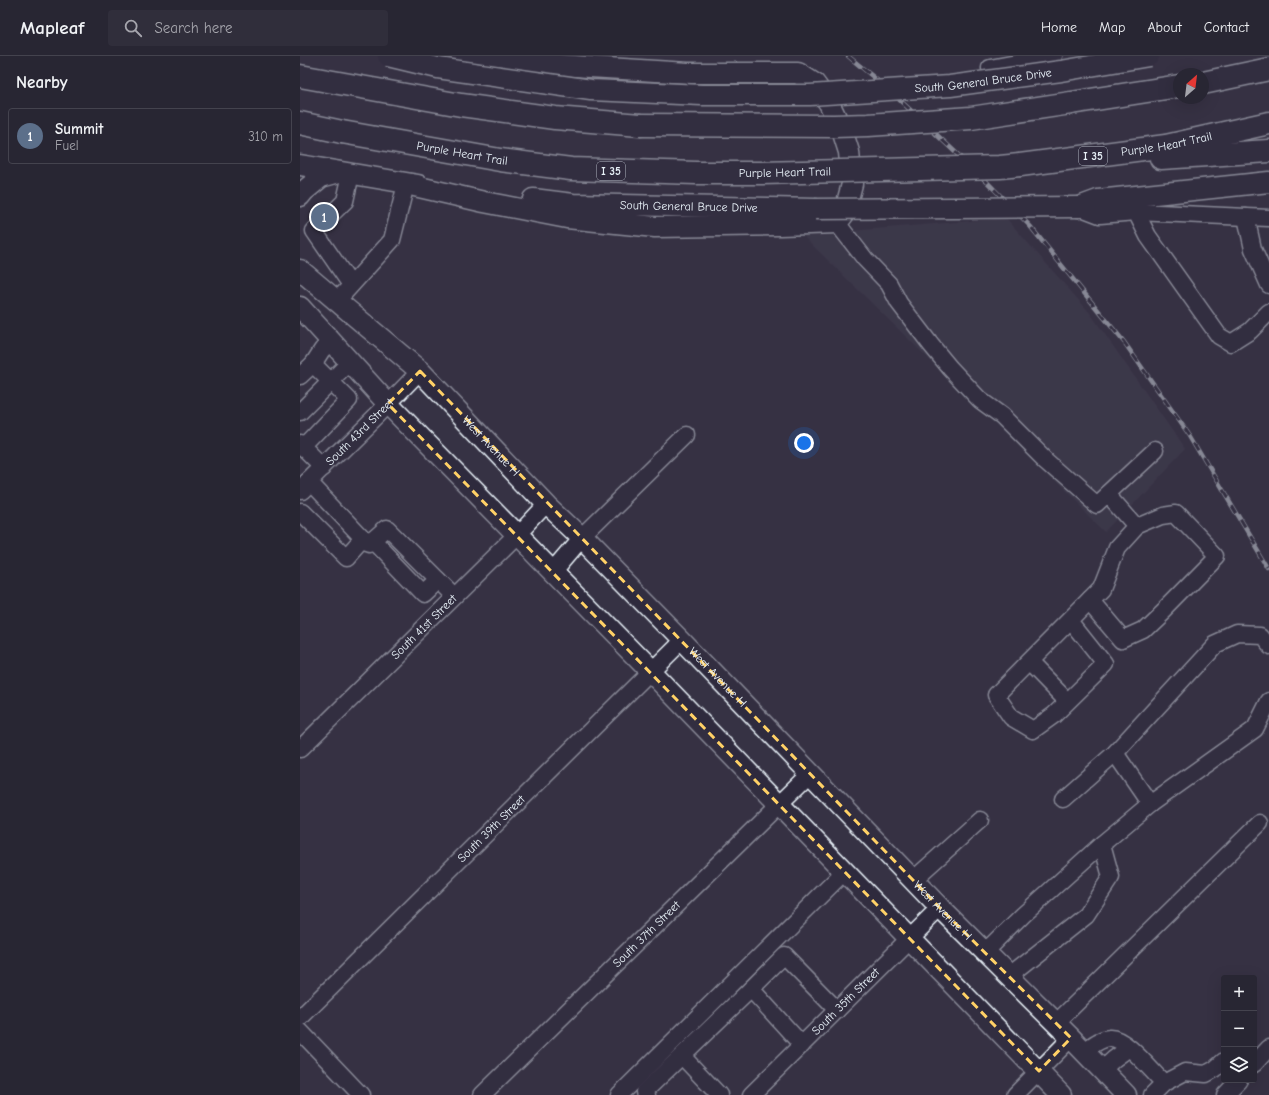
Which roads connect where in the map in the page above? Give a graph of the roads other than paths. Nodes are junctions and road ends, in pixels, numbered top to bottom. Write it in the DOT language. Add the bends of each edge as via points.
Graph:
graph roads {
  1 [pos="388,56"];
  2 [pos="452,56"];
  3 [pos="1054,56"];
  4 [pos="1149,56"];
  5 [pos="1007,60"];
  6 [pos="1269,60"];
  7 [pos="990,68"];
  8 [pos="1269,69"];
  9 [pos="300,76"];
  10 [pos="1211,82"];
  11 [pos="1173,87"];
  12 [pos="300,123"];
  13 [pos="1269,123"];
  14 [pos="1269,151"];
  15 [pos="300,165"];
  16 [pos="1020,165"];
  17 [pos="346,173"];
  18 [pos="1269,182"];
  19 [pos="406,184"];
  20 [pos="300,196"];
  21 [pos="1080,206"];
  22 [pos="1136,212"];
  23 [pos="1246,217"];
  24 [pos="1269,218"];
  25 [pos="837,223"];
  26 [pos="300,270"];
  27 [pos="351,285"];
  28 [pos="1269,285"];
  29 [pos="337,301"];
  30 [pos="300,307"];
  31 [pos="1269,312"];
  32 [pos="331,342"];
  33 [pos="350,362"];
  34 [pos="313,364"];
  35 [pos="420,371"];
  36 [pos="300,376"];
  37 [pos="330,381"];
  38 [pos="388,404"];
  39 [pos="300,412"];
  40 [pos="687,435"];
  41 [pos="302,446"];
  42 [pos="1155,451"];
  43 [pos="324,468"];
  44 [pos="305,487"];
  45 [pos="1109,494"];
  46 [pos="546,504"];
  47 [pos="300,512"];
  48 [pos="1137,526"];
  49 [pos="517,535"];
  50 [pos="582,538"];
  51 [pos="366,542"];
  52 [pos="553,572"];
  53 [pos="1090,600"];
  54 [pos="450,601"];
  55 [pos="1071,620"];
  56 [pos="682,640"];
  57 [pos="1269,646"];
  58 [pos="1029,662"];
  59 [pos="650,671"];
  60 [pos="1067,701"];
  61 [pos="1269,701"];
  62 [pos="300,749"];
  63 [pos="1116,753"];
  64 [pos="811,773"];
  65 [pos="1063,799"];
  66 [pos="779,804"];
  67 [pos="1150,804"];
  68 [pos="980,820"];
  69 [pos="1260,823"];
  70 [pos="1102,844"];
  71 [pos="844,872"];
  72 [pos="913,880"];
  73 [pos="940,908"];
  74 [pos="909,939"];
  75 [pos="773,943"];
  76 [pos="985,953"];
  77 [pos="784,956"];
  78 [pos="1009,976"];
  79 [pos="751,989"];
  80 [pos="837,1010"];
  81 [pos="300,1018"];
  82 [pos="1056,1023"];
  83 [pos="300,1031"];
  84 [pos="1078,1044"];
  85 [pos="802,1045"];
  86 [pos="1129,1048"];
  87 [pos="1269,1048"];
  88 [pos="682,1056"];
  89 [pos="1257,1061"];
  90 [pos="1221,1064"];
  91 [pos="1102,1070"];
  92 [pos="1039,1071"];
  93 [pos="1164,1083"];
  94 [pos="1236,1083"];
  95 [pos="360,1094"];
  96 [pos="482,1095"];
  97 [pos="619,1095"];
  98 [pos="647,1095"];
  99 [pos="718,1095"];
  100 [pos="751,1095"];
  101 [pos="1015,1095"];
  102 [pos="1061,1095"];
  103 [pos="1126,1095"];
  104 [pos="1152,1095"];
  105 [pos="1225,1095"];
  1 -- 4 [label="main road, South General Bruce Drive, bridge" via="438,68 591,90 702,95 810,95 950,86"];
  2 -- 25 [label="main road" via="493,61 688,73 798,73 815,84 829,103 849,152 852,184 844,214"];
  3 -- 5 [label="street, South General Bruce Drive"];
  5 -- 7 [label="street, South General Bruce Drive"];
  6 -- 10 [label="highway"];
  8 -- 10 [label="highway"];
  9 -- 11 [label="highway, bridge" via="461,106 640,126 834,126 971,118"];
  12 -- 16 [label="highway, Purple Heart Trail / I 35, bridge" via="500,160 571,169 762,173"];
  13 -- 16 [label="highway, Purple Heart Trail / I 35" via="1166,146"];
  14 -- 16 [label="highway"];
  15 -- 17 [label="main road, South General Bruce Drive"];
  17 -- 19 [label="main road, South General Bruce Drive"];
  17 -- 20 [label="main road" via="321,177"];
  17 -- 27 [label="street" via="345,201 314,231"];
  18 -- 21 [label="main road, South General Bruce Drive" via="1098,200"];
  19 -- 21 [label="main road, South General Bruce Drive, bridge" via="573,204 815,209"];
  19 -- 25 [label="main road" via="567,218 655,227"];
  19 -- 27 [label="street" via="392,240"];
  21 -- 22 [label="street, South General Bruce Drive" via="1100,215"];
  22 -- 23 [label="street, South General Bruce Drive"];
  22 -- 31 [label="street" via="1148,236 1219,336 1231,343 1250,331"];
  23 -- 24 [label="street, South General Bruce Drive"];
  23 -- 28 [label="street" via="1254,249"];
  25 -- 45 [label="street" via="865,259 889,284 899,303 931,345 980,400 1002,416 1046,460 1097,505"];
  26 -- 29 [label="main road, West Avenue H"];
  27 -- 29 [label="street"];
  29 -- 35 [label="main road, West Avenue H"];
  30 -- 32 [label="main road"];
  32 -- 33 [label="main road"];
  32 -- 34 [label="street"];
  33 -- 37 [label="street"];
  33 -- 38 [label="main road"];
  34 -- 36 [label="street"];
  34 -- 37 [label="street"];
  35 -- 38 [label="street, South 43rd Street"];
  35 -- 46 [label="main road, West Avenue H"];
  37 -- 39 [label="street"];
  37 -- 41 [label="street" via="349,400"];
  38 -- 43 [label="street, South 43rd Street"];
  38 -- 49 [label="main road"];
  40 -- 50 [label="street"];
  41 -- 43 [label="street"];
  42 -- 45 [label="street"];
  43 -- 44 [label="street, South 43rd Street"];
  44 -- 51 [label="street"];
  45 -- 48 [label="street"];
  46 -- 49 [label="street, South 41st Street"];
  46 -- 50 [label="main road, West Avenue H"];
  47 -- 51 [label="street" via="346,558"];
  48 -- 53 [label="street" via="1116,548 1101,589"];
  48 -- 53 [label="street" via="1163,515 1176,513 1217,556 1143,630 1124,639"];
  49 -- 52 [label="main road"];
  49 -- 54 [label="street, South 41st Street"];
  50 -- 52 [label="street"];
  50 -- 56 [label="main road, West Avenue H"];
  51 -- 54 [label="street" via="423,594 433,584"];
  52 -- 59 [label="main road"];
  53 -- 55 [label="street"];
  54 -- 62 [label="street, South 41st Street"];
  55 -- 58 [label="street"];
  55 -- 60 [label="street" via="1106,664"];
  56 -- 59 [label="street, South 39th Street"];
  56 -- 64 [label="main road, West Avenue H"];
  57 -- 63 [label="street" via="1260,635 1237,634 1215,644"];
  58 -- 60 [label="street"];
  58 -- 60 [label="street" via="996,695 1011,717 1033,730 1054,715"];
  59 -- 66 [label="main road"];
  59 -- 81 [label="street, South 39th Street"];
  61 -- 67 [label="street" via="1255,729"];
  63 -- 65 [label="street"];
  63 -- 67 [label="street"];
  64 -- 66 [label="street, South 37th Street"];
  64 -- 72 [label="main road, West Avenue H"];
  66 -- 71 [label="main road"];
  66 -- 96 [label="street, South 37th Street"];
  67 -- 70 [label="street"];
  68 -- 72 [label="street"];
  69 -- 82 [label="street"];
  70 -- 76 [label="street" via="1022,915"];
  70 -- 78 [label="street" via="1111,877 1086,915"];
  71 -- 74 [label="main road"];
  71 -- 75 [label="street"];
  72 -- 73 [label="main road, West Avenue H"];
  73 -- 74 [label="street, South 35th Street"];
  73 -- 76 [label="main road, West Avenue H"];
  74 -- 80 [label="street, South 35th Street"];
  74 -- 92 [label="main road"];
  75 -- 77 [label="street"];
  75 -- 97 [label="street"];
  76 -- 78 [label="main road, West Avenue H"];
  77 -- 79 [label="street"];
  77 -- 80 [label="street"];
  78 -- 82 [label="main road, West Avenue H"];
  79 -- 85 [label="street"];
  79 -- 88 [label="street"];
  80 -- 85 [label="street, South 35th Street"];
  82 -- 84 [label="main road, West Avenue H"];
  83 -- 95 [label="street"];
  84 -- 86 [label="street" via="1109,1038 1118,1039"];
  84 -- 91 [label="main road, West Avenue H"];
  84 -- 92 [label="street"];
  85 -- 100 [label="street, South 35th Street"];
  86 -- 91 [label="street"];
  86 -- 93 [label="street"];
  87 -- 89 [label="street"];
  88 -- 98 [label="street" via="644,1092"];
  88 -- 99 [label="street"];
  90 -- 93 [label="street" via="1206,1074 1185,1072"];
  91 -- 103 [label="main road, West Avenue H"];
  92 -- 101 [label="street"];
  92 -- 102 [label="main road"];
  93 -- 104 [label="street"];
  94 -- 105 [label="street"];
}
